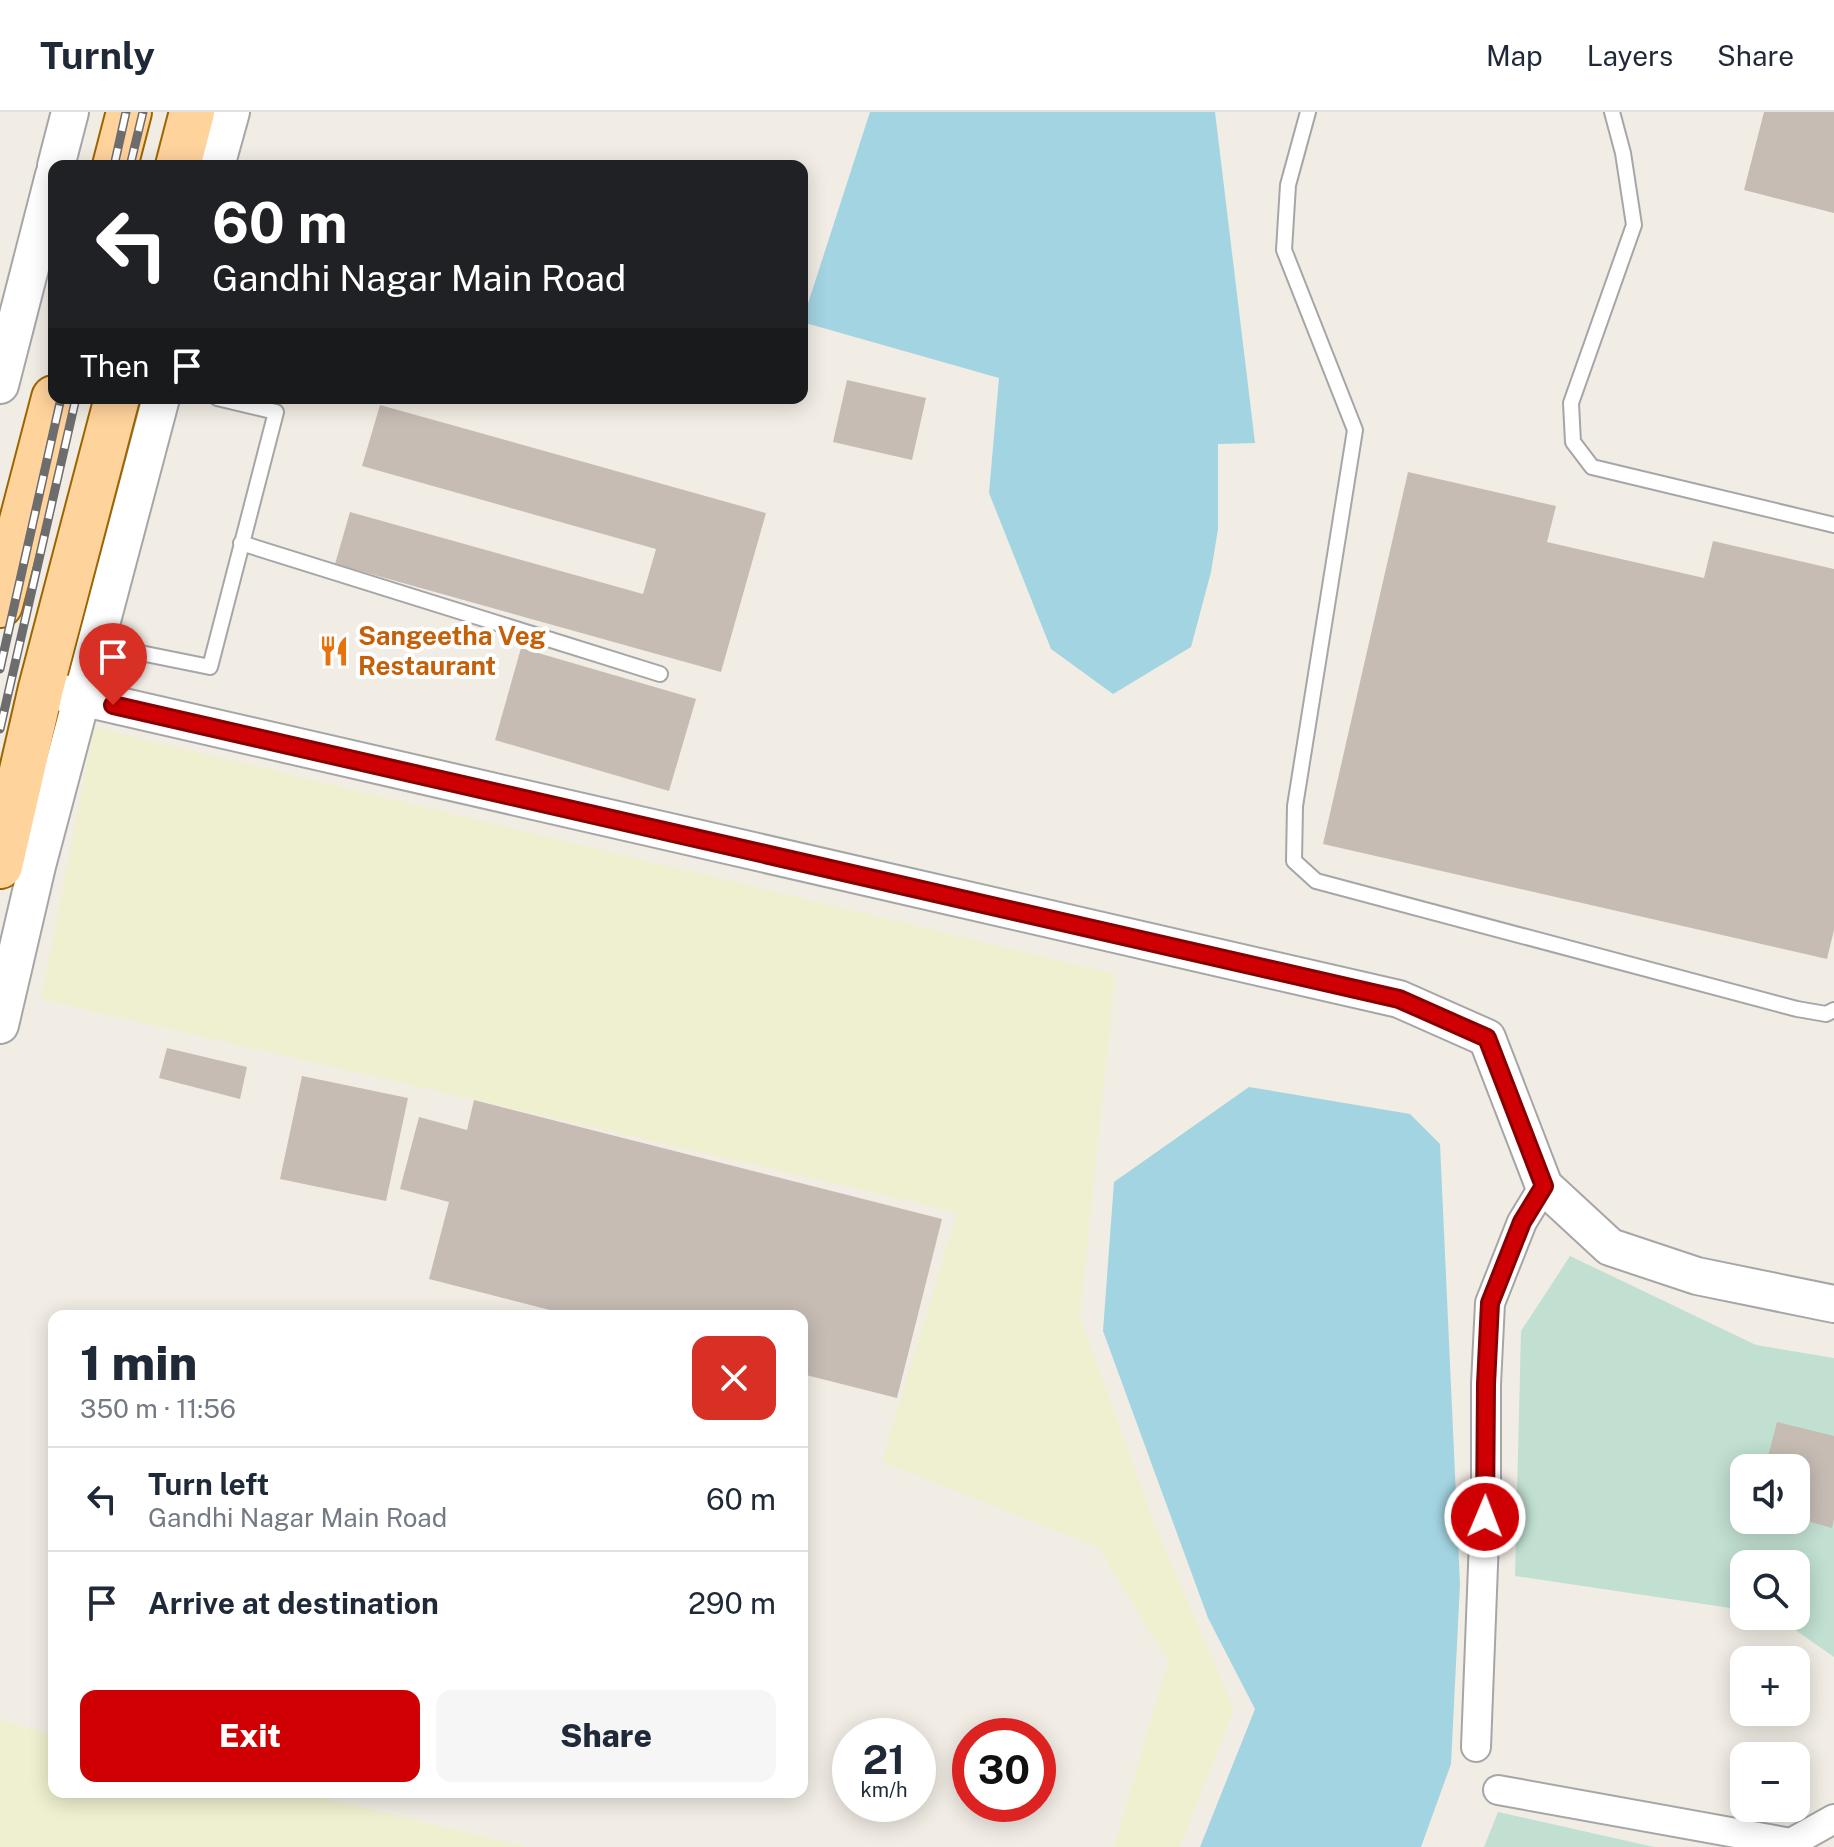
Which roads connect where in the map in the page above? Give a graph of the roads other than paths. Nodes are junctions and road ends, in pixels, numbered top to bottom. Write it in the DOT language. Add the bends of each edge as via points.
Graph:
graph roads {
  1 [pos="70,112"];
  2 [pos="129,112"];
  3 [pos="192,112"];
  4 [pos="231,112"];
  5 [pos="1308,112"];
  6 [pos="1612,112"];
  7 [pos="58,160"];
  8 [pos="117,160"];
  9 [pos="180,160"];
  10 [pos="218,160"];
  11 [pos="48,198"];
  12 [pos="0,385"];
  13 [pos="52,404"];
  14 [pos="115,404"];
  15 [pos="159,404"];
  16 [pos="242,404"];
  17 [pos="1834,525"];
  18 [pos="241,543"];
  19 [pos="0,605"];
  20 [pos="96,644"];
  21 [pos="660,674"];
  22 [pos="41,688"];
  23 [pos="83,698"];
  24 [pos="0,866"];
  25 [pos="1834,1010"];
  26 [pos="0,1025"];
  27 [pos="1544,1186"];
  28 [pos="1834,1304"];
  29 [pos="1476,1747"];
  30 [pos="1498,1790"];
  31 [pos="1834,1819"];
  1 -- 7 [label="street"];
  2 -- 8 [label="main road"];
  3 -- 9 [label="main road"];
  4 -- 10 [label="street"];
  5 -- 25 [label="lane" via="1288,185 1284,250 1355,430 1295,806 1294,861 1316,881 1797,1009 1826,1014"];
  6 -- 17 [label="lane" via="1634,225 1571,403 1573,442 1592,467"];
  11 -- 12 [label="street"];
  13 -- 19 [label="main road"];
  14 -- 22 [label="main road"];
  15 -- 20 [label="street"];
  16 -- 18 [label="lane" via="276,412"];
  18 -- 20 [label="lane" via="210,667"];
  18 -- 21 [label="lane"];
  20 -- 23 [label="street"];
  22 -- 23 [label="street"];
  22 -- 24 [label="main road"];
  23 -- 26 [label="street"];
  23 -- 27 [label="street" via="1399,999 1487,1038"];
  27 -- 28 [label="street" via="1610,1247 1697,1276"];
  27 -- 29 [label="street" via="1522,1222 1490,1303"];
  30 -- 31 [label="street" via="1791,1843"];
}
